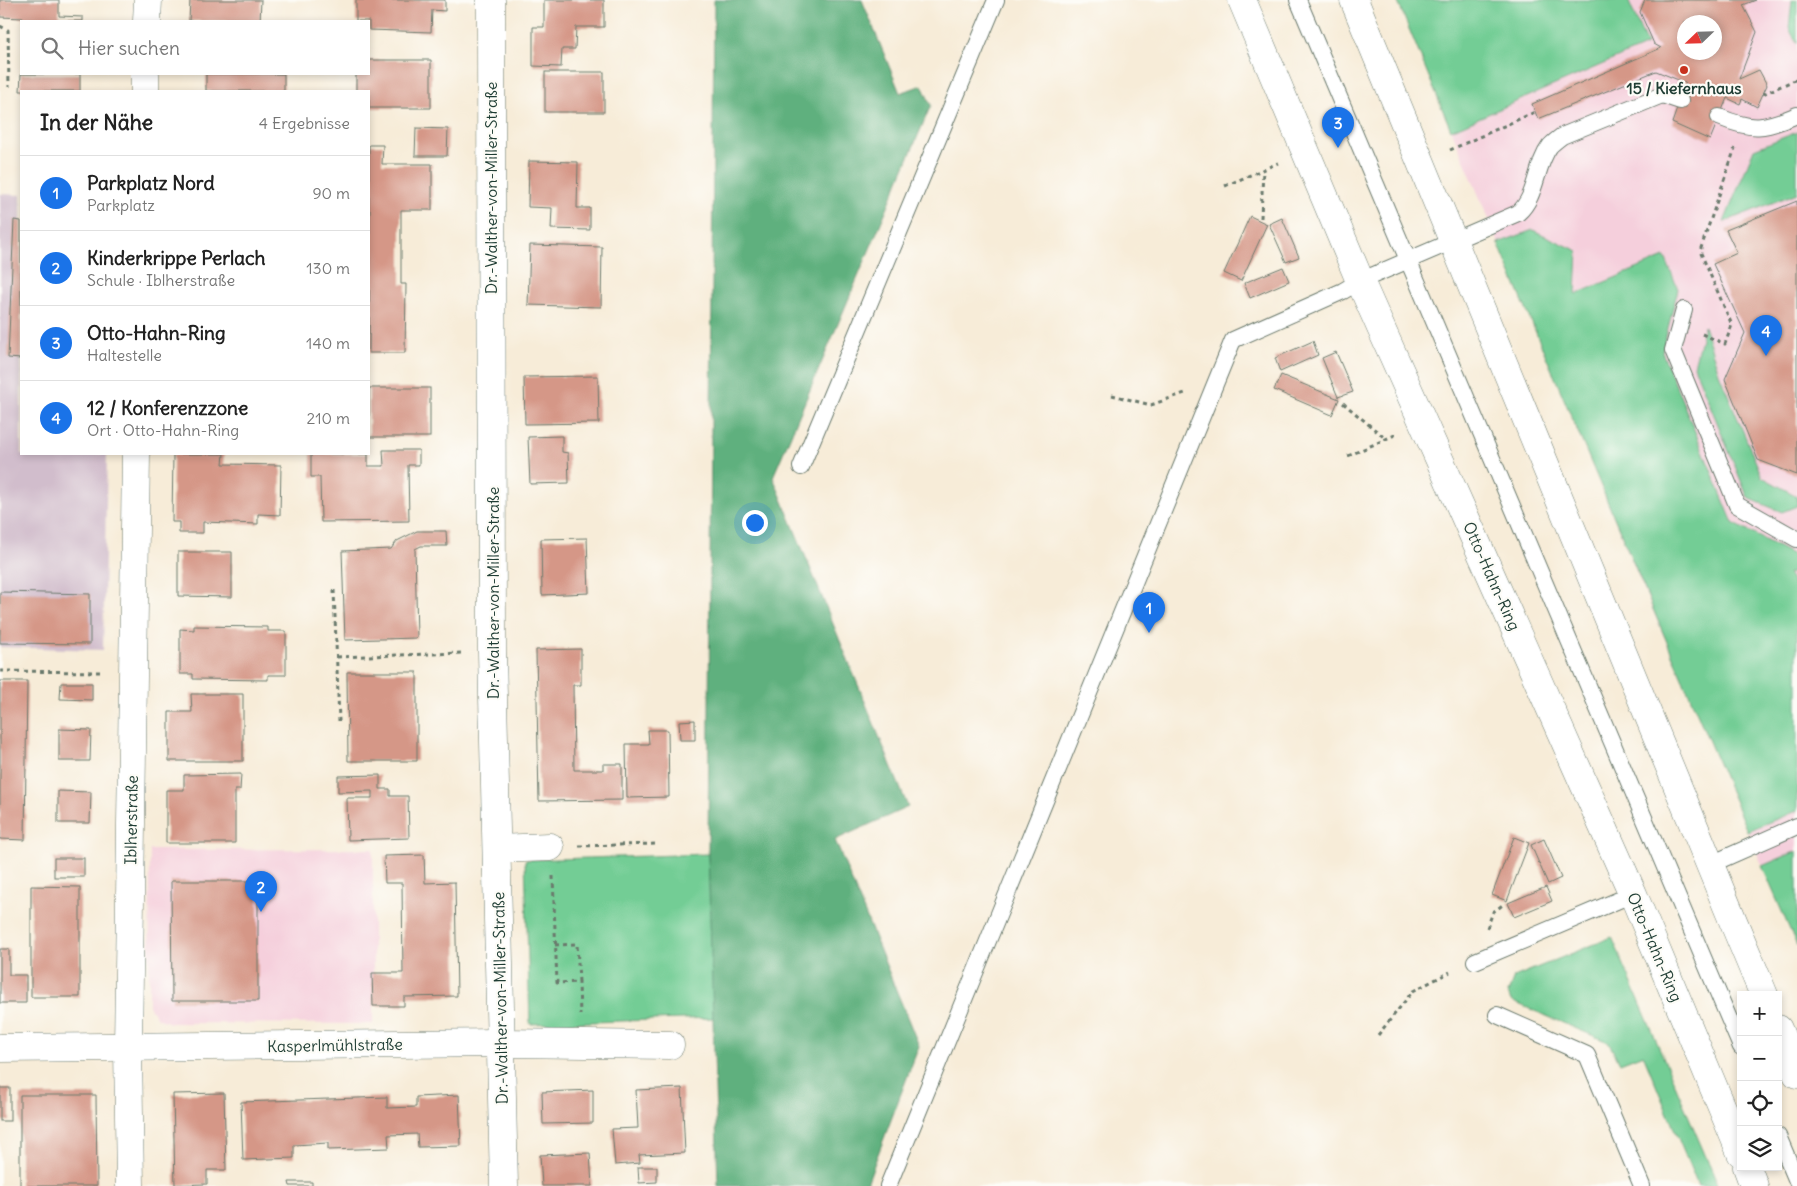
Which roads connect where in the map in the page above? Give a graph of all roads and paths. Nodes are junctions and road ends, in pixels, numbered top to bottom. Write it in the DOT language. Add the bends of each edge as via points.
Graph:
graph roads {
  1 [pos="148,0"];
  2 [pos="491,0"];
  3 [pos="996,0"];
  4 [pos="1242,0"];
  5 [pos="1298,0"];
  6 [pos="1354,0"];
  7 [pos="147,20"];
  8 [pos="0,26"];
  9 [pos="145,75"];
  10 [pos="1797,79"];
  11 [pos="9,88"];
  12 [pos="145,90"];
  13 [pos="1763,94"];
  14 [pos="1680,101"];
  15 [pos="1535,112"];
  16 [pos="1797,115"];
  17 [pos="1719,117"];
  18 [pos="1748,127"];
  19 [pos="1445,152"];
  20 [pos="1274,165"];
  21 [pos="1263,170"];
  22 [pos="1225,186"];
  23 [pos="1261,218"];
  24 [pos="1455,241"];
  25 [pos="1409,261"];
  26 [pos="1360,281"];
  27 [pos="1682,317"];
  28 [pos="1216,382"];
  29 [pos="1112,395"];
  30 [pos="1343,403"];
  31 [pos="1394,435"];
  32 [pos="1386,439"];
  33 [pos="136,455"];
  34 [pos="1348,456"];
  35 [pos="801,467"];
  36 [pos="1797,539"];
  37 [pos="334,590"];
  38 [pos="492,652"];
  39 [pos="337,657"];
  40 [pos="0,671"];
  41 [pos="133,672"];
  42 [pos="339,721"];
  43 [pos="1797,826"];
  44 [pos="656,844"];
  45 [pos="550,847"];
  46 [pos="497,849"];
  47 [pos="1709,865"];
  48 [pos="1633,894"];
  49 [pos="555,945"];
  50 [pos="1475,961"];
  51 [pos="1450,972"];
  52 [pos="579,982"];
  53 [pos="1762,991"];
  54 [pos="1497,1015"];
  55 [pos="1378,1035"];
  56 [pos="1781,1036"];
  57 [pos="1737,1039"];
  58 [pos="500,1043"];
  59 [pos="582,1044"];
  60 [pos="670,1046"];
  61 [pos="128,1047"];
  62 [pos="0,1048"];
  63 [pos="1797,1074"];
  64 [pos="1737,1143"];
  65 [pos="1782,1145"];
  66 [pos="1748,1171"];
  67 [pos="1797,1181"];
  68 [pos="130,1186"];
  69 [pos="504,1186"];
  70 [pos="888,1186"];
  71 [pos="1642,1186"];
  72 [pos="1754,1186"];
  1 -- 7 [label="street"];
  2 -- 38 [label="street, Dr.-Walther-von-Miller-Straße"];
  3 -- 35 [label="lane"];
  4 -- 26 [label="street, Otto-Hahn-Ring"];
  5 -- 25 [label="lane"];
  6 -- 24 [label="street"];
  8 -- 11 [label="path" via="8,30"];
  9 -- 12 [label="street"];
  10 -- 13 [label="path"];
  14 -- 24 [label="lane" via="1662,95 1562,136 1550,146 1526,206 1518,213"];
  15 -- 19 [label="path"];
  16 -- 18 [label="lane" via="1773,126"];
  17 -- 18 [label="lane"];
  18 -- 27 [label="path" via="1700,251 1732,325 1725,344"];
  20 -- 21 [label="path"];
  21 -- 22 [label="path"];
  21 -- 23 [label="path"];
  24 -- 25 [label="lane"];
  24 -- 47 [label="street"];
  25 -- 26 [label="lane"];
  25 -- 57 [label="lane"];
  26 -- 28 [label="lane" via="1233,340"];
  26 -- 48 [label="street, Otto-Hahn-Ring"];
  27 -- 36 [label="lane" via="1673,350 1737,505"];
  28 -- 29 [label="path" via="1151,405"];
  28 -- 70 [label="lane"];
  30 -- 32 [label="path"];
  31 -- 32 [label="path"];
  32 -- 34 [label="path"];
  33 -- 41 [label="street, Iblherstraße"];
  37 -- 39 [label="path"];
  38 -- 39 [label="path"];
  38 -- 46 [label="street, Dr.-Walther-von-Miller-Straße"];
  39 -- 42 [label="path"];
  40 -- 41 [label="path"];
  41 -- 61 [label="street, Iblherstraße"];
  43 -- 47 [label="lane"];
  44 -- 45 [label="path"];
  45 -- 46 [label="street"];
  45 -- 49 [label="path"];
  46 -- 58 [label="street, Dr.-Walther-von-Miller-Straße"];
  47 -- 53 [label="street"];
  48 -- 50 [label="lane"];
  48 -- 64 [label="street, Otto-Hahn-Ring"];
  49 -- 52 [label="path" via="577,944"];
  49 -- 52 [label="path" via="557,983"];
  51 -- 55 [label="path" via="1413,991"];
  52 -- 59 [label="path"];
  54 -- 71 [label="lane" via="1587,1055"];
  56 -- 63 [label="street"];
  58 -- 59 [label="street, Kasperlmühlstraße"];
  58 -- 61 [label="street, Kasperlmühlstraße"];
  58 -- 69 [label="street, Dr.-Walther-von-Miller-Straße"];
  59 -- 60 [label="street, Kasperlmühlstraße"];
  61 -- 62 [label="street, Kasperlmühlstraße"];
  61 -- 68 [label="street, Iblherstraße"];
  65 -- 67 [label="lane"];
  66 -- 72 [label="street"];
}
